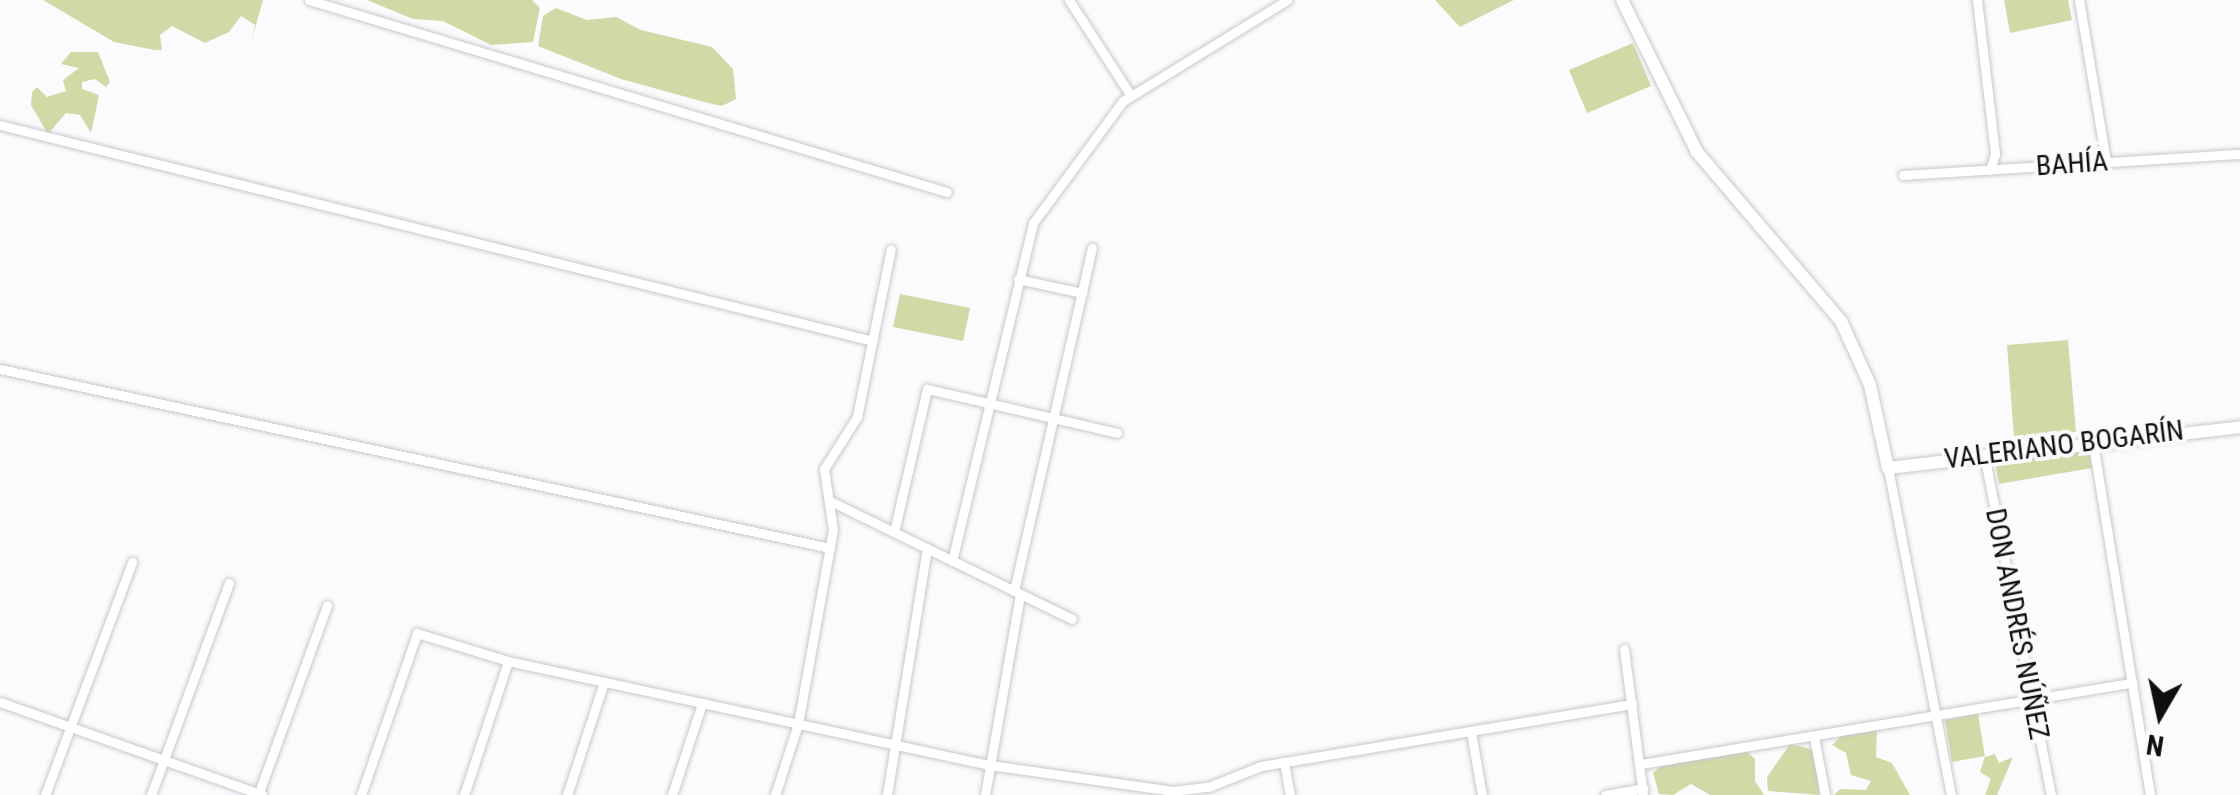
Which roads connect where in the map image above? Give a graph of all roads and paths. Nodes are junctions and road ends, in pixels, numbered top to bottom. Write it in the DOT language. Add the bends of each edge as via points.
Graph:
graph roads {
  1 [pos="309,0"];
  2 [pos="1070,0"];
  3 [pos="1287,0"];
  4 [pos="1622,0"];
  5 [pos="1976,0"];
  6 [pos="2078,0"];
  7 [pos="1131,96"];
  8 [pos="0,126"];
  9 [pos="1995,154"];
  10 [pos="2240,154"];
  11 [pos="2106,162"];
  12 [pos="2013,168"];
  13 [pos="1990,170"];
  14 [pos="1903,175"];
  15 [pos="947,192"];
  16 [pos="1092,248"];
  17 [pos="891,249"];
  18 [pos="1018,279"];
  19 [pos="1082,293"];
  20 [pos="874,340"];
  21 [pos="0,369"];
  22 [pos="989,403"];
  23 [pos="1053,418"];
  24 [pos="2240,428"];
  25 [pos="1117,433"];
  26 [pos="2093,440"];
  27 [pos="1984,454"];
  28 [pos="1888,468"];
  29 [pos="830,501"];
  30 [pos="894,532"];
  31 [pos="830,548"];
  32 [pos="927,548"];
  33 [pos="952,561"];
  34 [pos="132,562"];
  35 [pos="228,583"];
  36 [pos="1017,592"];
  37 [pos="327,606"];
  38 [pos="1072,620"];
  39 [pos="1624,648"];
  40 [pos="508,661"];
  41 [pos="604,682"];
  42 [pos="2132,683"];
  43 [pos="0,702"];
  44 [pos="2033,702"];
  45 [pos="702,703"];
  46 [pos="1632,704"];
  47 [pos="1935,716"];
  48 [pos="798,724"];
  49 [pos="70,727"];
  50 [pos="1471,732"];
  51 [pos="1814,737"];
  52 [pos="895,745"];
  53 [pos="163,760"];
  54 [pos="1284,762"];
  55 [pos="1642,764"];
  56 [pos="990,765"];
  57 [pos="1643,792"];
  58 [pos="45,795"];
  59 [pos="150,795"];
  60 [pos="260,795"];
  61 [pos="361,795"];
  62 [pos="464,795"];
  63 [pos="566,795"];
  64 [pos="672,795"];
  65 [pos="776,795"];
  66 [pos="887,795"];
  67 [pos="985,795"];
  68 [pos="1290,795"];
  69 [pos="1482,795"];
  70 [pos="1605,795"];
  71 [pos="1825,795"];
  72 [pos="1951,795"];
  73 [pos="2051,795"];
  74 [pos="2150,795"];
  1 -- 15 [label="street"];
  2 -- 7 [label="street"];
  3 -- 7 [label="street"];
  4 -- 28 [label="street" via="1697,152 1841,321 1870,385"];
  5 -- 9 [label="street"];
  6 -- 11 [label="street"];
  7 -- 18 [label="street" via="1032,223"];
  8 -- 20 [label="street"];
  9 -- 12 [label="street"];
  9 -- 13 [label="street"];
  10 -- 11 [label="street, BAHÍA"];
  11 -- 12 [label="street, BAHÍA"];
  12 -- 13 [label="street, BAHÍA"];
  13 -- 14 [label="street, BAHÍA"];
  16 -- 19 [label="street"];
  17 -- 20 [label="street"];
  18 -- 19 [label="street"];
  18 -- 22 [label="street"];
  19 -- 23 [label="street"];
  20 -- 29 [label="street" via="857,417 824,469"];
  21 -- 31 [label="street"];
  22 -- 23 [label="street"];
  22 -- 30 [label="street" via="928,389"];
  22 -- 33 [label="street"];
  23 -- 25 [label="street"];
  23 -- 36 [label="street"];
  24 -- 26 [label="street, VALERIANO BOGARÍN"];
  26 -- 27 [label="street, VALERIANO BOGARÍN"];
  26 -- 42 [label="street"];
  27 -- 28 [label="street, VALERIANO BOGARÍN"];
  27 -- 44 [label="street, DON ANDRÉS NÚÑEZ"];
  28 -- 47 [label="street"];
  29 -- 30 [label="street"];
  29 -- 31 [label="street"];
  30 -- 32 [label="street"];
  31 -- 48 [label="street"];
  32 -- 33 [label="street"];
  32 -- 52 [label="street"];
  33 -- 36 [label="street"];
  34 -- 49 [label="street"];
  35 -- 53 [label="street"];
  36 -- 38 [label="street"];
  36 -- 56 [label="street"];
  37 -- 60 [label="street"];
  39 -- 46 [label="street"];
  40 -- 41 [label="street"];
  40 -- 61 [label="street" via="418,633"];
  40 -- 62 [label="street"];
  41 -- 45 [label="street"];
  41 -- 63 [label="street"];
  42 -- 44 [label="street"];
  42 -- 74 [label="street"];
  43 -- 49 [label="street"];
  44 -- 47 [label="street"];
  44 -- 73 [label="street, DON ANDRÉS NÚÑEZ"];
  45 -- 48 [label="street"];
  45 -- 64 [label="street"];
  46 -- 50 [label="street"];
  46 -- 55 [label="street"];
  47 -- 51 [label="street"];
  47 -- 72 [label="street"];
  48 -- 52 [label="street"];
  48 -- 65 [label="street"];
  49 -- 53 [label="street"];
  49 -- 58 [label="street"];
  50 -- 54 [label="street"];
  50 -- 69 [label="street"];
  51 -- 55 [label="street"];
  51 -- 71 [label="street"];
  52 -- 56 [label="street"];
  52 -- 66 [label="street"];
  53 -- 59 [label="street"];
  53 -- 60 [label="street"];
  54 -- 56 [label="street" via="1198,790 1173,791"];
  54 -- 68 [label="street"];
  55 -- 57 [label="street"];
  56 -- 67 [label="street"];
  57 -- 70 [label="street"];
}
